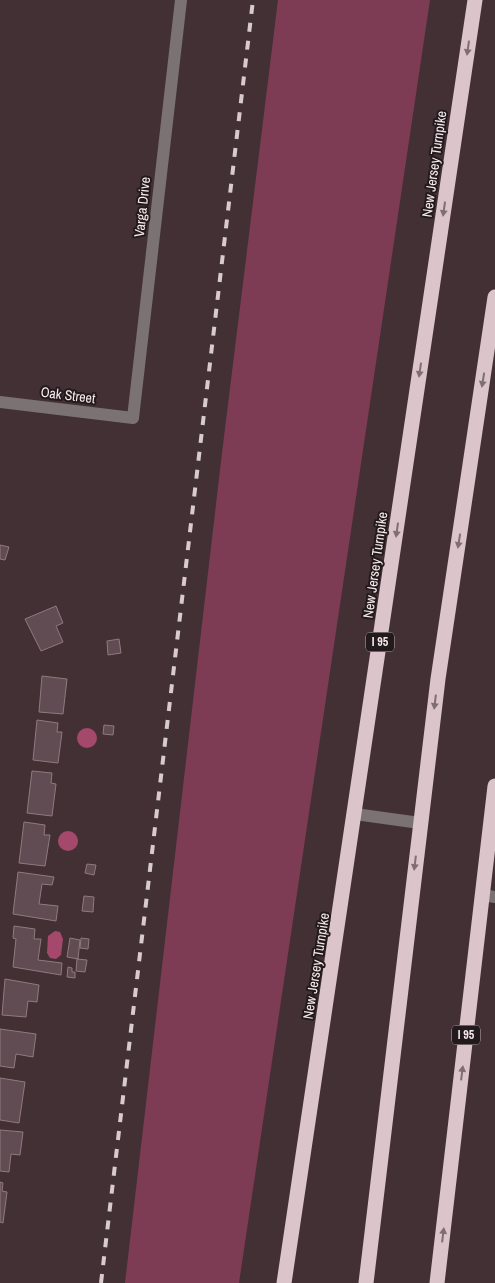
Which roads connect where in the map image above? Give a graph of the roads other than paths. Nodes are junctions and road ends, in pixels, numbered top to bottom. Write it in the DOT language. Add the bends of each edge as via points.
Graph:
graph roads {
  1 [pos="181,0"];
  2 [pos="475,0"];
  3 [pos="495,297"];
  4 [pos="0,402"];
  5 [pos="133,418"];
  6 [pos="495,786"];
  7 [pos="355,814"];
  8 [pos="420,823"];
  9 [pos="489,896"];
  10 [pos="284,1283"];
  11 [pos="366,1283"];
  12 [pos="437,1283"];
  1 -- 5 [label="street, Varga Drive"];
  2 -- 7 [label="highway, New Jersey Turnpike / I 95, one-way"];
  3 -- 8 [label="highway, one-way" via="439,670"];
  4 -- 5 [label="street, Oak Street"];
  6 -- 9 [label="highway, I 95"];
  7 -- 8 [label="street"];
  7 -- 10 [label="highway, New Jersey Turnpike / I 95"];
  8 -- 11 [label="highway, one-way"];
  12 -- 9 [label="highway, I 95, one-way"];
}
